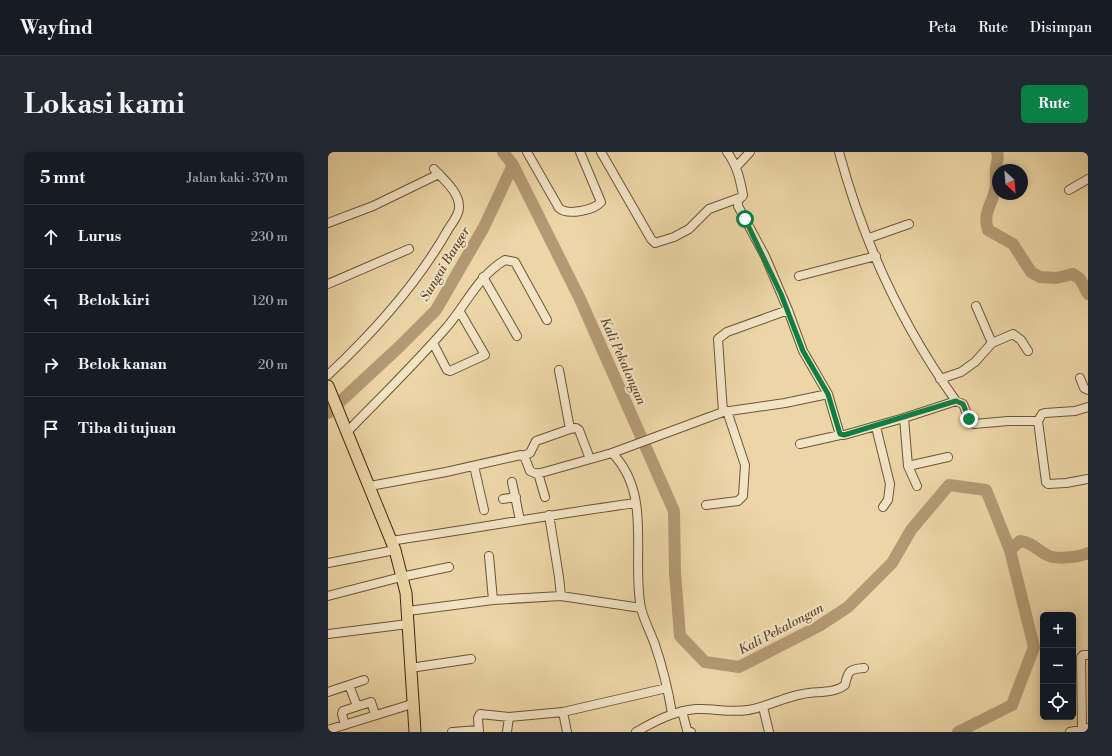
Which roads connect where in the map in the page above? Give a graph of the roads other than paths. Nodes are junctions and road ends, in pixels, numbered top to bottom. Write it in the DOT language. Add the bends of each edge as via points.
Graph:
graph roads {
  1 [pos="527,152"];
  2 [pos="580,152"];
  3 [pos="601,152"];
  4 [pos="727,152"];
  5 [pos="750,152"];
  6 [pos="840,152"];
  7 [pos="736,167"];
  8 [pos="1088,179"];
  9 [pos="1069,190"];
  10 [pos="742,197"];
  11 [pos="328,223"];
  12 [pos="909,224"];
  13 [pos="869,238"];
  14 [pos="409,249"];
  15 [pos="876,256"];
  16 [pos="799,276"];
  17 [pos="483,277"];
  18 [pos="328,284"];
  19 [pos="976,306"];
  20 [pos="788,310"];
  21 [pos="460,312"];
  22 [pos="547,320"];
  23 [pos="517,336"];
  24 [pos="433,343"];
  25 [pos="992,343"];
  26 [pos="1028,351"];
  27 [pos="559,370"];
  28 [pos="328,375"];
  29 [pos="1080,378"];
  30 [pos="940,379"];
  31 [pos="329,387"];
  32 [pos="1088,390"];
  33 [pos="828,394"];
  34 [pos="956,401"];
  35 [pos="1088,407"];
  36 [pos="725,411"];
  37 [pos="904,418"];
  38 [pos="1038,421"];
  39 [pos="876,427"];
  40 [pos="570,430"];
  41 [pos="347,432"];
  42 [pos="840,434"];
  43 [pos="800,444"];
  44 [pos="612,453"];
  45 [pos="523,456"];
  46 [pos="948,457"];
  47 [pos="590,459"];
  48 [pos="474,466"];
  49 [pos="908,466"];
  50 [pos="538,473"];
  51 [pos="1088,479"];
  52 [pos="512,482"];
  53 [pos="370,486"];
  54 [pos="917,486"];
  55 [pos="516,497"];
  56 [pos="545,497"];
  57 [pos="503,499"];
  58 [pos="636,503"];
  59 [pos="706,505"];
  60 [pos="883,507"];
  61 [pos="484,510"];
  62 [pos="549,515"];
  63 [pos="520,520"];
  64 [pos="393,545"];
  65 [pos="489,556"];
  66 [pos="328,563"];
  67 [pos="450,567"];
  68 [pos="401,577"];
  69 [pos="328,596"];
  70 [pos="561,596"];
  71 [pos="493,600"];
  72 [pos="641,608"];
  73 [pos="408,611"];
  74 [pos="408,624"];
  75 [pos="328,634"];
  76 [pos="1088,655"];
  77 [pos="471,658"];
  78 [pos="410,668"];
  79 [pos="864,668"];
  80 [pos="364,680"];
  81 [pos="349,685"];
  82 [pos="667,688"];
  83 [pos="328,692"];
  84 [pos="412,704"];
  85 [pos="357,706"];
  86 [pos="762,707"];
  87 [pos="682,711"];
  88 [pos="563,712"];
  89 [pos="375,714"];
  90 [pos="672,714"];
  91 [pos="509,717"];
  92 [pos="340,728"];
  93 [pos="1085,728"];
  94 [pos="328,730"];
  95 [pos="479,731"];
  96 [pos="415,732"];
  97 [pos="452,732"];
  98 [pos="507,732"];
  99 [pos="567,732"];
  100 [pos="636,732"];
  101 [pos="691,732"];
  102 [pos="769,732"];
  103 [pos="1070,732"];
  1 -- 2 [label="street" via="559,208 568,212 581,211 597,206 601,202"];
  3 -- 10 [label="street" via="655,243 689,229 709,208"];
  4 -- 7 [label="street"];
  5 -- 7 [label="street"];
  6 -- 13 [label="street" via="849,188"];
  7 -- 10 [label="street"];
  8 -- 9 [label="street"];
  10 -- 20 [label="street" via="738,201 738,206 765,256"];
  11 -- 28 [label="street" via="374,206 437,171 458,199 459,209 454,220 436,252 411,287 348,357"];
  12 -- 13 [label="street"];
  13 -- 15 [label="street"];
  14 -- 18 [label="street"];
  15 -- 16 [label="street"];
  15 -- 30 [label="street" via="900,311"];
  17 -- 21 [label="street"];
  17 -- 22 [label="street" via="505,260 515,262"];
  17 -- 23 [label="street"];
  19 -- 25 [label="street"];
  20 -- 33 [label="street" via="803,351"];
  20 -- 36 [label="street" via="727,332 718,339"];
  21 -- 24 [label="street"];
  21 -- 24 [label="street" via="485,355 450,371 447,370"];
  24 -- 41 [label="street"];
  25 -- 26 [label="street" via="1016,335"];
  25 -- 30 [label="street" via="970,366"];
  27 -- 40 [label="street"];
  29 -- 32 [label="street" via="1084,388"];
  30 -- 34 [label="street"];
  31 -- 41 [label="main road"];
  33 -- 36 [label="street"];
  33 -- 42 [label="street"];
  34 -- 37 [label="street"];
  34 -- 38 [label="street" via="963,404 970,422 974,424"];
  35 -- 38 [label="street" via="1075,411 1045,413"];
  36 -- 44 [label="street"];
  36 -- 59 [label="street" via="745,465 743,496 737,501"];
  37 -- 39 [label="street"];
  37 -- 49 [label="street"];
  38 -- 51 [label="street" via="1046,482 1066,483"];
  39 -- 42 [label="street"];
  39 -- 60 [label="street" via="890,484 888,500"];
  40 -- 45 [label="street" via="536,441 530,452"];
  40 -- 47 [label="street" via="579,430"];
  41 -- 53 [label="main road"];
  42 -- 43 [label="street"];
  44 -- 47 [label="street"];
  44 -- 58 [label="street" via="623,466 632,484"];
  45 -- 48 [label="street"];
  45 -- 50 [label="street" via="530,471 533,474"];
  46 -- 49 [label="street"];
  47 -- 50 [label="street"];
  48 -- 53 [label="street"];
  48 -- 61 [label="street"];
  49 -- 54 [label="street"];
  50 -- 56 [label="street"];
  52 -- 55 [label="street"];
  53 -- 64 [label="main road"];
  55 -- 57 [label="street"];
  55 -- 63 [label="street"];
  58 -- 62 [label="street"];
  58 -- 72 [label="street"];
  62 -- 63 [label="street"];
  62 -- 70 [label="street"];
  63 -- 64 [label="street"];
  64 -- 66 [label="street"];
  64 -- 68 [label="main road"];
  65 -- 71 [label="street"];
  67 -- 68 [label="street"];
  68 -- 69 [label="street"];
  68 -- 73 [label="main road"];
  70 -- 71 [label="street"];
  70 -- 72 [label="street"];
  71 -- 73 [label="street"];
  72 -- 82 [label="street" via="655,644"];
  73 -- 74 [label="main road"];
  74 -- 75 [label="street"];
  74 -- 78 [label="main road"];
  76 -- 93 [label="street" via="1083,654 1080,657"];
  77 -- 78 [label="street"];
  78 -- 84 [label="main road"];
  79 -- 86 [label="street" via="856,668 847,674 845,685 839,688 792,696"];
  80 -- 81 [label="street"];
  81 -- 83 [label="street"];
  81 -- 85 [label="street"];
  82 -- 88 [label="street"];
  82 -- 90 [label="street"];
  84 -- 89 [label="street"];
  84 -- 96 [label="main road"];
  85 -- 89 [label="street" via="370,702"];
  85 -- 92 [label="street" via="343,711"];
  86 -- 87 [label="street" via="724,712 697,709"];
  86 -- 102 [label="street"];
  87 -- 90 [label="street"];
  87 -- 101 [label="street"];
  88 -- 91 [label="street"];
  88 -- 99 [label="street"];
  89 -- 92 [label="street"];
  90 -- 100 [label="street"];
  91 -- 95 [label="street" via="480,714"];
  91 -- 98 [label="street"];
  92 -- 94 [label="street"];
  93 -- 103 [label="street"];
  95 -- 97 [label="street"];
}
